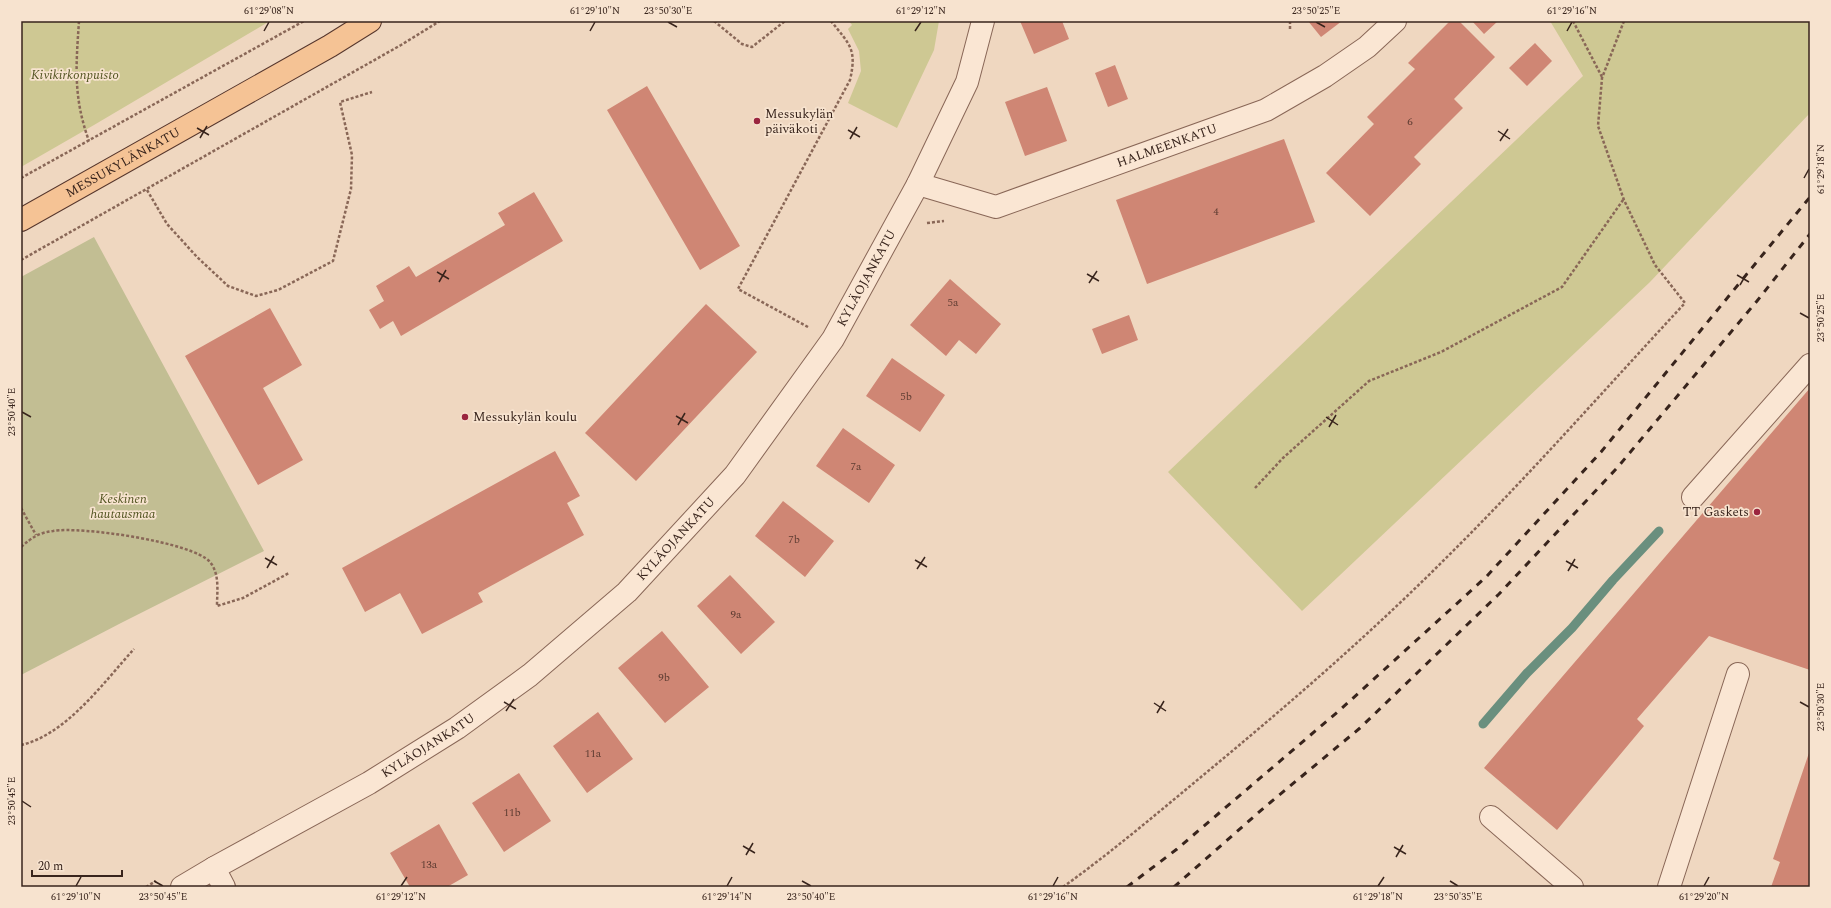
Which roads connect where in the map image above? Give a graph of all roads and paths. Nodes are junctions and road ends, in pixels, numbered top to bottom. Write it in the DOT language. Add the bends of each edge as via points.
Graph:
graph roads {
  1 [pos="79,21"];
  2 [pos="304,21"];
  3 [pos="370,21"];
  4 [pos="440,21"];
  5 [pos="714,21"];
  6 [pos="785,21"];
  7 [pos="832,21"];
  8 [pos="983,21"];
  9 [pos="1290,21"];
  10 [pos="1395,21"];
  11 [pos="1573,21"];
  12 [pos="1624,21"];
  13 [pos="1290,29"];
  14 [pos="1602,78"];
  15 [pos="372,92"];
  16 [pos="89,141"];
  17 [pos="21,178"];
  18 [pos="918,184"];
  19 [pos="147,190"];
  20 [pos="1624,200"];
  21 [pos="21,220"];
  22 [pos="948,220"];
  23 [pos="922,227"];
  24 [pos="21,260"];
  25 [pos="814,330"];
  26 [pos="1810,366"];
  27 [pos="1255,488"];
  28 [pos="1693,497"];
  29 [pos="21,508"];
  30 [pos="36,534"];
  31 [pos="21,547"];
  32 [pos="289,573"];
  33 [pos="134,649"];
  34 [pos="1738,674"];
  35 [pos="21,745"];
  36 [pos="1491,817"];
  37 [pos="214,868"];
  38 [pos="160,879"];
  39 [pos="146,887"];
  40 [pos="182,887"];
  41 [pos="224,887"];
  42 [pos="1063,887"];
  43 [pos="1572,887"];
  44 [pos="1669,887"];
  1 -- 16 [label="path" via="76,76 81,118"];
  2 -- 16 [label="path"];
  3 -- 21 [label="main road, MESSUKYLÄNKATU"];
  4 -- 19 [label="path"];
  5 -- 6 [label="path" via="742,44 752,47"];
  7 -- 25 [label="path" via="851,47 854,63 850,80 738,289"];
  8 -- 18 [label="street, KYLÄOJANKATU" via="967,82"];
  9 -- 13 [label="path"];
  10 -- 18 [label="street, HALMEENKATU" via="1366,47 1325,76 1266,110 996,207"];
  11 -- 14 [label="path"];
  12 -- 14 [label="path"];
  14 -- 20 [label="path" via="1598,126"];
  15 -- 19 [label="path" via="340,102 352,155 351,189 333,261 278,290 256,296 228,286 167,224"];
  16 -- 17 [label="path"];
  18 -- 37 [label="street, KYLÄOJANKATU" via="833,339 735,475 627,592 530,675 457,728 369,783"];
  19 -- 24 [label="path"];
  20 -- 27 [label="path" via="1562,287 1441,352 1369,381 1284,458"];
  20 -- 42 [label="path" via="1655,265 1685,303 1546,456 1444,561 1363,638 1267,722 1106,855"];
  22 -- 23 [label="path" via="928,223"];
  26 -- 28 [label="street"];
  29 -- 30 [label="path"];
  30 -- 31 [label="path"];
  30 -- 32 [label="path" via="55,530 81,530 165,542 186,549 209,561 216,575 217,606 243,598"];
  33 -- 35 [label="path" via="60,726 32,743"];
  34 -- 44 [label="street"];
  36 -- 43 [label="street"];
  37 -- 40 [label="street, KYLÄOJANKATU"];
  37 -- 41 [label="street"];
  38 -- 39 [label="path"];
}
